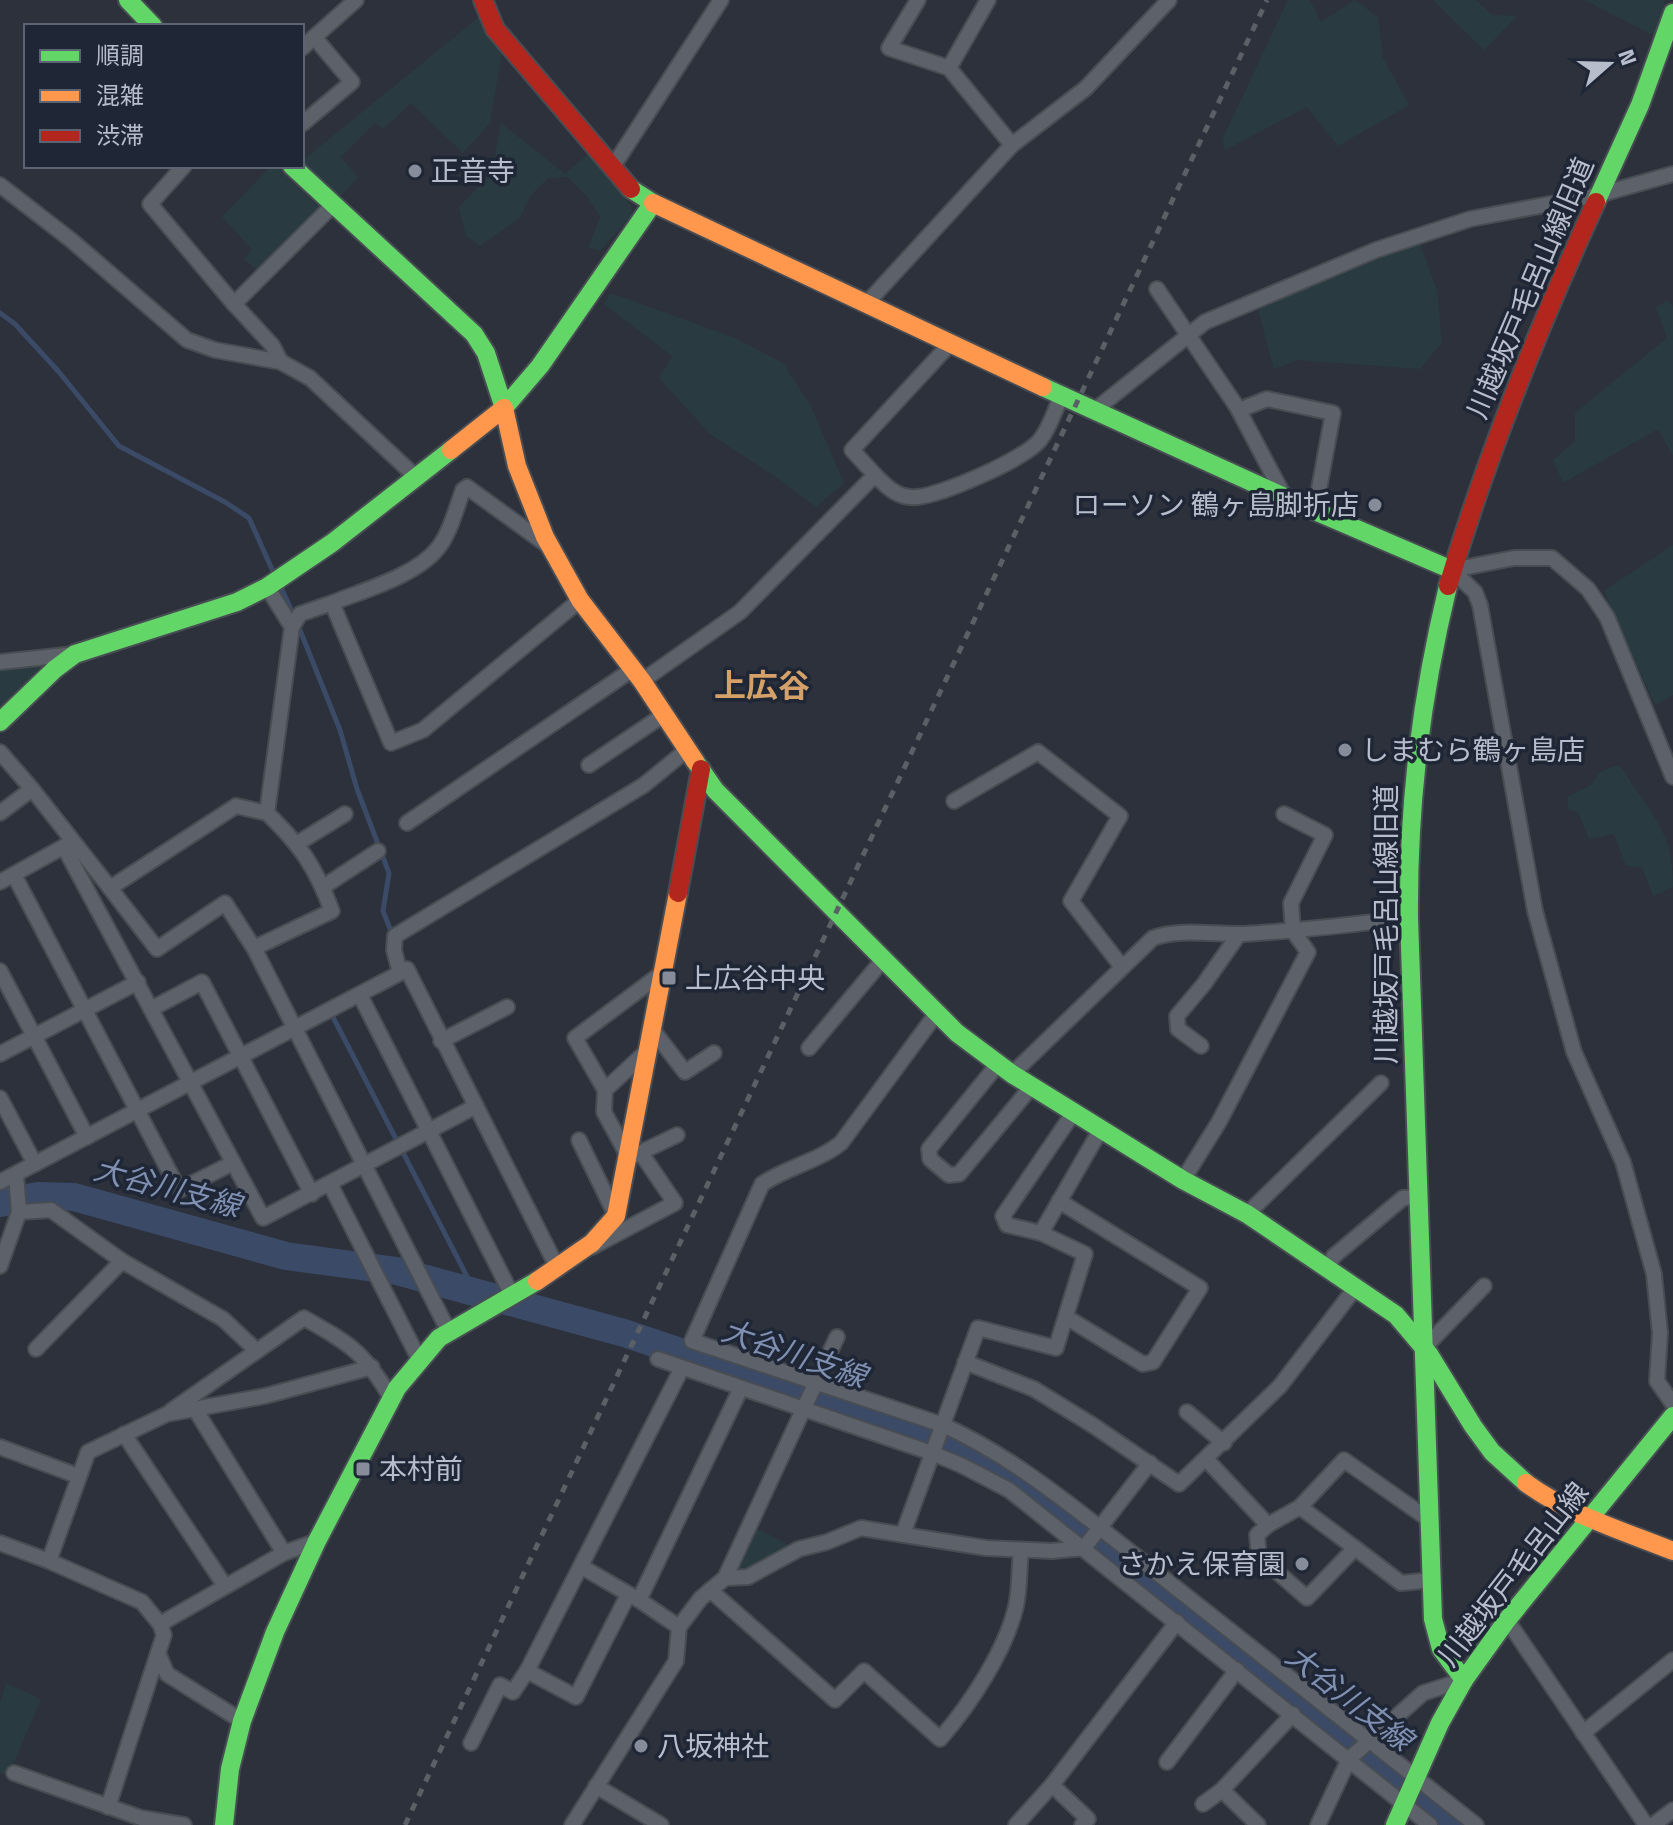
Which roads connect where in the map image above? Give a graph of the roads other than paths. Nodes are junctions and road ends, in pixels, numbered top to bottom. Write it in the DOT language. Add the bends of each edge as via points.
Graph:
graph roads {
  1 [pos="128,0"];
  2 [pos="356,0"];
  3 [pos="483,0"];
  4 [pos="721,0"];
  5 [pos="918,0"];
  6 [pos="988,0"];
  7 [pos="1169,0"];
  8 [pos="1673,13"];
  9 [pos="151,24"];
  10 [pos="314,37"];
  11 [pos="304,46"];
  12 [pos="949,68"];
  13 [pos="304,122"];
  14 [pos="1012,145"];
  15 [pos="182,168"];
  16 [pos="294,168"];
  17 [pos="612,168"];
  18 [pos="1673,174"];
  19 [pos="0,185"];
  20 [pos="1598,195"];
  21 [pos="653,203"];
  22 [pos="334,204"];
  23 [pos="1157,289"];
  24 [pos="234,304"];
  25 [pos="866,304"];
  26 [pos="1187,335"];
  27 [pos="950,344"];
  28 [pos="281,362"];
  29 [pos="1062,395"];
  30 [pos="504,408"];
  31 [pos="1095,410"];
  32 [pos="1239,410"];
  33 [pos="875,475"];
  34 [pos="416,477"];
  35 [pos="1284,496"];
  36 [pos="1315,511"];
  37 [pos="551,547"];
  38 [pos="1452,570"];
  39 [pos="267,587"];
  40 [pos="580,600"];
  41 [pos="332,603"];
  42 [pos="292,627"];
  43 [pos="75,654"];
  44 [pos="0,662"];
  45 [pos="638,675"];
  46 [pos="665,714"];
  47 [pos="0,722"];
  48 [pos="688,749"];
  49 [pos="0,752"];
  50 [pos="589,765"];
  51 [pos="701,769"];
  52 [pos="1673,777"];
  53 [pos="32,789"];
  54 [pos="954,801"];
  55 [pos="0,813"];
  56 [pos="267,813"];
  57 [pos="345,814"];
  58 [pos="1284,814"];
  59 [pos="407,823"];
  60 [pos="298,843"];
  61 [pos="69,844"];
  62 [pos="378,851"];
  63 [pos="14,875"];
  64 [pos="0,882"];
  65 [pos="323,887"];
  66 [pos="110,888"];
  67 [pos="1409,918"];
  68 [pos="1293,931"];
  69 [pos="1239,934"];
  70 [pos="254,948"];
  71 [pos="882,961"];
  72 [pos="1122,967"];
  73 [pos="0,971"];
  74 [pos="400,973"];
  75 [pos="662,973"];
  76 [pos="138,982"];
  77 [pos="360,995"];
  78 [pos="507,1007"];
  79 [pos="85,1009"];
  80 [pos="151,1009"];
  81 [pos="936,1014"];
  82 [pos="294,1028"];
  83 [pos="652,1029"];
  84 [pos="34,1036"];
  85 [pos="441,1041"];
  86 [pos="1201,1046"];
  87 [pos="809,1048"];
  88 [pos="648,1050"];
  89 [pos="714,1053"];
  90 [pos="0,1054"];
  91 [pos="239,1056"];
  92 [pos="1005,1069"];
  93 [pos="189,1082"];
  94 [pos="1381,1083"];
  95 [pos="1032,1086"];
  96 [pos="605,1090"];
  97 [pos="0,1098"];
  98 [pos="476,1106"];
  99 [pos="136,1110"];
  100 [pos="1074,1112"];
  101 [pos="1101,1129"];
  102 [pos="429,1131"];
  103 [pos="677,1135"];
  104 [pos="87,1137"];
  105 [pos="579,1140"];
  106 [pos="635,1156"];
  107 [pos="233,1163"];
  108 [pos="35,1164"];
  109 [pos="364,1165"];
  110 [pos="1183,1180"];
  111 [pos="17,1181"];
  112 [pos="0,1182"];
  113 [pos="330,1184"];
  114 [pos="312,1194"];
  115 [pos="1420,1197"];
  116 [pos="1059,1201"];
  117 [pos="19,1212"];
  118 [pos="1247,1214"];
  119 [pos="616,1216"];
  120 [pos="1041,1233"];
  121 [pos="575,1256"];
  122 [pos="122,1261"];
  123 [pos="0,1266"];
  124 [pos="1327,1268"];
  125 [pos="558,1269"];
  126 [pos="1484,1286"];
  127 [pos="1356,1287"];
  128 [pos="512,1295"];
  129 [pos="1066,1317"];
  130 [pos="449,1332"];
  131 [pos="837,1337"];
  132 [pos="1425,1347"];
  133 [pos="36,1349"];
  134 [pos="257,1351"];
  135 [pos="658,1359"];
  136 [pos="420,1361"];
  137 [pos="965,1362"];
  138 [pos="372,1367"];
  139 [pos="682,1368"];
  140 [pos="816,1385"];
  141 [pos="741,1388"];
  142 [pos="391,1398"];
  143 [pos="1673,1404"];
  144 [pos="804,1407"];
  145 [pos="195,1409"];
  146 [pos="1187,1412"];
  147 [pos="167,1414"];
  148 [pos="1673,1416"];
  149 [pos="943,1425"];
  150 [pos="124,1434"];
  151 [pos="1224,1443"];
  152 [pos="0,1447"];
  153 [pos="932,1453"];
  154 [pos="1206,1459"];
  155 [pos="1150,1463"];
  156 [pos="78,1476"];
  157 [pos="1300,1507"];
  158 [pos="1591,1517"];
  159 [pos="1431,1521"];
  160 [pos="1268,1525"];
  161 [pos="1099,1527"];
  162 [pos="903,1534"];
  163 [pos="317,1541"];
  164 [pos="0,1543"];
  165 [pos="1084,1548"];
  166 [pos="1355,1548"];
  167 [pos="1021,1550"];
  168 [pos="1673,1551"];
  169 [pos="284,1553"];
  170 [pos="49,1561"];
  171 [pos="582,1567"];
  172 [pos="725,1578"];
  173 [pos="1432,1580"];
  174 [pos="225,1586"];
  175 [pos="710,1590"];
  176 [pos="634,1597"];
  177 [pos="1507,1620"];
  178 [pos="1177,1622"];
  179 [pos="160,1624"];
  180 [pos="679,1627"];
  181 [pos="158,1653"];
  182 [pos="1673,1660"];
  183 [pos="1237,1670"];
  184 [pos="527,1671"];
  185 [pos="1464,1680"];
  186 [pos="1293,1714"];
  187 [pos="242,1721"];
  188 [pos="1583,1733"];
  189 [pos="1370,1741"];
  190 [pos="471,1743"];
  191 [pos="1349,1759"];
  192 [pos="1167,1762"];
  193 [pos="14,1773"];
  194 [pos="1414,1778"];
  195 [pos="1052,1785"];
  196 [pos="596,1786"];
  197 [pos="1222,1790"];
  198 [pos="1203,1804"];
  199 [pos="1403,1804"];
  200 [pos="108,1807"];
  201 [pos="1673,1810"];
  202 [pos="184,1825"];
  203 [pos="224,1825"];
  204 [pos="572,1825"];
  205 [pos="661,1825"];
  206 [pos="1016,1825"];
  207 [pos="1082,1825"];
  208 [pos="1258,1825"];
  209 [pos="1318,1825"];
  210 [pos="1395,1825"];
  211 [pos="1430,1825"];
  212 [pos="1476,1825"];
  213 [pos="1646,1825"];
  214 [pos="1653,1825"];
  1 -- 9 [label="street"];
  2 -- 10 [label="street"];
  3 -- 17 [label="street" via="504,40"];
  4 -- 17 [label="street"];
  5 -- 12 [label="street" via="889,48"];
  6 -- 12 [label="street"];
  7 -- 14 [label="street" via="1086,88"];
  8 -- 20 [label="street, 川越坂戸毛呂山線旧道" via="1648,87"];
  10 -- 11 [label="street"];
  10 -- 13 [label="street" via="352,82"];
  12 -- 14 [label="street"];
  14 -- 25 [label="street"];
  15 -- 24 [label="street" via="150,204"];
  16 -- 22 [label="street"];
  17 -- 21 [label="street"];
  18 -- 20 [label="street"];
  19 -- 28 [label="street" via="187,340"];
  20 -- 26 [label="street" via="1470,219 1376,250 1205,322"];
  20 -- 38 [label="street, 川越坂戸毛呂山線旧道" via="1513,394"];
  21 -- 25 [label="street"];
  21 -- 30 [label="street" via="540,366"];
  22 -- 24 [label="street"];
  22 -- 30 [label="street" via="474,334"];
  23 -- 26 [label="street"];
  24 -- 28 [label="street"];
  25 -- 27 [label="street"];
  26 -- 31 [label="street"];
  26 -- 32 [label="street"];
  27 -- 29 [label="street"];
  27 -- 33 [label="street" via="852,450"];
  28 -- 34 [label="street" via="310,378"];
  29 -- 31 [label="street"];
  29 -- 33 [label="street" via="1041,439 987,473 916,498 894,493"];
  30 -- 34 [label="street"];
  30 -- 37 [label="street" via="525,491"];
  31 -- 35 [label="street"];
  32 -- 35 [label="street"];
  32 -- 36 [label="street" via="1267,399 1333,413"];
  33 -- 45 [label="street" via="740,612"];
  34 -- 39 [label="street"];
  35 -- 36 [label="street"];
  36 -- 38 [label="street"];
  37 -- 40 [label="street"];
  37 -- 41 [label="street" via="467,487 439,547 426,560"];
  38 -- 52 [label="street" via="1514,558 1552,558 1588,589 1607,617"];
  38 -- 67 [label="street, 川越坂戸毛呂山線旧道" via="1413,773"];
  38 -- 143 [label="street" via="1475,592 1480,605 1535,911 1574,1052 1623,1162 1654,1274 1660,1333 1657,1381"];
  39 -- 42 [label="street"];
  39 -- 43 [label="street" via="237,602"];
  40 -- 41 [label="street" via="423,730 391,743"];
  40 -- 45 [label="street"];
  41 -- 42 [label="street" via="300,614"];
  42 -- 56 [label="street"];
  43 -- 44 [label="street"];
  43 -- 47 [label="street"];
  45 -- 46 [label="street"];
  45 -- 59 [label="street"];
  46 -- 48 [label="street"];
  46 -- 50 [label="street"];
  48 -- 51 [label="street"];
  48 -- 74 [label="street" via="644,785 395,936"];
  49 -- 53 [label="street"];
  51 -- 71 [label="street" via="715,790"];
  51 -- 75 [label="street"];
  53 -- 55 [label="street"];
  53 -- 61 [label="street"];
  54 -- 72 [label="street" via="1038,752 1120,816 1071,901"];
  56 -- 60 [label="street"];
  56 -- 66 [label="street" via="236,806"];
  57 -- 60 [label="street"];
  58 -- 68 [label="street" via="1325,835 1291,903"];
  60 -- 65 [label="street"];
  61 -- 63 [label="street"];
  61 -- 66 [label="street"];
  61 -- 76 [label="street"];
  62 -- 65 [label="street"];
  63 -- 64 [label="street"];
  63 -- 79 [label="street"];
  65 -- 70 [label="street" via="332,911"];
  66 -- 70 [label="street" via="157,949 225,903"];
  67 -- 68 [label="street"];
  67 -- 115 [label="street, 川越坂戸毛呂山線旧道"];
  68 -- 69 [label="street"];
  68 -- 110 [label="street" via="1308,952"];
  69 -- 72 [label="street" via="1167,933 1153,938"];
  69 -- 86 [label="street" via="1177,1016 1178,1029"];
  70 -- 82 [label="street"];
  71 -- 81 [label="street"];
  71 -- 87 [label="street"];
  72 -- 92 [label="street"];
  73 -- 84 [label="street"];
  74 -- 77 [label="street"];
  74 -- 85 [label="street" via="407,969"];
  75 -- 83 [label="street"];
  75 -- 96 [label="street" via="575,1038"];
  76 -- 79 [label="street"];
  76 -- 80 [label="street"];
  77 -- 82 [label="street"];
  77 -- 102 [label="street"];
  78 -- 85 [label="street"];
  79 -- 84 [label="street"];
  79 -- 99 [label="street"];
  80 -- 91 [label="street" via="202,982"];
  80 -- 93 [label="street"];
  81 -- 92 [label="street"];
  81 -- 140 [label="street" via="841,1143 762,1184 692,1341"];
  82 -- 91 [label="street"];
  82 -- 109 [label="street"];
  83 -- 88 [label="street"];
  83 -- 89 [label="street" via="685,1072"];
  84 -- 90 [label="street"];
  84 -- 104 [label="street"];
  85 -- 98 [label="street"];
  88 -- 96 [label="street"];
  88 -- 106 [label="street"];
  91 -- 93 [label="street"];
  91 -- 114 [label="street"];
  92 -- 95 [label="street"];
  92 -- 95 [label="street" via="929,1149 930,1159 949,1175 959,1174"];
  93 -- 99 [label="street"];
  93 -- 107 [label="street"];
  94 -- 118 [label="street"];
  95 -- 100 [label="street"];
  96 -- 106 [label="street" via="604,1112"];
  97 -- 108 [label="street"];
  98 -- 102 [label="street"];
  98 -- 125 [label="street"];
  99 -- 104 [label="street"];
  99 -- 107 [label="street" via="179,1190"];
  100 -- 101 [label="street"];
  100 -- 120 [label="street" via="1003,1216 1007,1225"];
  101 -- 110 [label="street"];
  101 -- 116 [label="street"];
  102 -- 109 [label="street"];
  102 -- 128 [label="street"];
  103 -- 106 [label="street"];
  104 -- 108 [label="street"];
  105 -- 119 [label="street"];
  106 -- 119 [label="street"];
  106 -- 121 [label="street" via="675,1203"];
  107 -- 114 [label="street" via="263,1218"];
  108 -- 111 [label="street"];
  109 -- 113 [label="street"];
  109 -- 130 [label="street"];
  110 -- 118 [label="street"];
  111 -- 112 [label="street"];
  111 -- 117 [label="street"];
  113 -- 114 [label="street"];
  113 -- 136 [label="street"];
  115 -- 124 [label="street" via="1403,1198 1334,1256"];
  115 -- 132 [label="street, 川越坂戸毛呂山線旧道"];
  116 -- 120 [label="street"];
  116 -- 129 [label="street" via="1200,1288 1153,1362 1143,1364"];
  117 -- 122 [label="street" via="51,1210"];
  117 -- 123 [label="street"];
  118 -- 124 [label="street"];
  119 -- 121 [label="street"];
  120 -- 129 [label="street" via="1085,1254"];
  121 -- 125 [label="street"];
  122 -- 133 [label="street"];
  122 -- 134 [label="street" via="223,1319"];
  124 -- 127 [label="street"];
  125 -- 128 [label="street"];
  126 -- 132 [label="street"];
  127 -- 132 [label="street" via="1404,1322"];
  127 -- 151 [label="street" via="1280,1386"];
  128 -- 130 [label="street"];
  129 -- 137 [label="street" via="1056,1348 978,1328"];
  130 -- 136 [label="street"];
  131 -- 140 [label="street"];
  132 -- 158 [label="street" via="1474,1428 1516,1477 1556,1504"];
  132 -- 159 [label="street, 川越坂戸毛呂山線旧道"];
  134 -- 138 [label="street" via="304,1318 348,1343"];
  134 -- 147 [label="street"];
  135 -- 139 [label="street"];
  136 -- 142 [label="street"];
  137 -- 149 [label="street"];
  137 -- 155 [label="street" via="1034,1389"];
  138 -- 142 [label="street"];
  138 -- 145 [label="street"];
  139 -- 141 [label="street"];
  139 -- 171 [label="street"];
  140 -- 144 [label="street"];
  140 -- 149 [label="street"];
  141 -- 144 [label="street"];
  141 -- 176 [label="street"];
  142 -- 163 [label="street"];
  144 -- 153 [label="street"];
  144 -- 172 [label="street"];
  145 -- 147 [label="street"];
  145 -- 169 [label="street"];
  146 -- 151 [label="street"];
  147 -- 150 [label="street"];
  148 -- 158 [label="street, 川越坂戸毛呂山線"];
  149 -- 153 [label="street"];
  149 -- 161 [label="street" via="1044,1484"];
  150 -- 156 [label="street" via="88,1452"];
  150 -- 174 [label="street"];
  151 -- 154 [label="street"];
  152 -- 156 [label="street"];
  153 -- 162 [label="street"];
  153 -- 165 [label="street" via="1009,1490"];
  154 -- 155 [label="street" via="1179,1484"];
  154 -- 160 [label="street"];
  155 -- 161 [label="street"];
  156 -- 170 [label="street"];
  157 -- 159 [label="street" via="1344,1460"];
  157 -- 160 [label="street"];
  157 -- 166 [label="street"];
  158 -- 168 [label="street"];
  158 -- 177 [label="street, 川越坂戸毛呂山線"];
  159 -- 173 [label="street, 川越坂戸毛呂山線旧道"];
  160 -- 166 [label="street" via="1257,1535 1259,1556 1307,1598"];
  161 -- 165 [label="street"];
  161 -- 189 [label="street"];
  162 -- 167 [label="street"];
  162 -- 172 [label="street" via="861,1528 799,1549 748,1577"];
  163 -- 169 [label="street"];
  163 -- 187 [label="street"];
  164 -- 170 [label="street"];
  165 -- 167 [label="street"];
  165 -- 178 [label="street"];
  166 -- 173 [label="street" via="1401,1583"];
  167 -- 175 [label="street" via="1016,1606 997,1655 940,1739 864,1671 835,1700"];
  169 -- 174 [label="street"];
  170 -- 179 [label="street" via="142,1602"];
  171 -- 176 [label="street"];
  171 -- 184 [label="street"];
  172 -- 175 [label="street"];
  173 -- 185 [label="street, 川越坂戸毛呂山線旧道" via="1435,1632"];
  174 -- 179 [label="street"];
  175 -- 180 [label="street"];
  176 -- 180 [label="street"];
  176 -- 184 [label="street" via="576,1697"];
  177 -- 185 [label="street, 川越坂戸毛呂山線"];
  177 -- 188 [label="street"];
  178 -- 183 [label="street"];
  178 -- 195 [label="street"];
  179 -- 181 [label="street" via="164,1635"];
  180 -- 196 [label="street" via="676,1661"];
  181 -- 187 [label="street" via="167,1674"];
  181 -- 200 [label="street"];
  182 -- 188 [label="street"];
  183 -- 186 [label="street"];
  183 -- 192 [label="street"];
  184 -- 190 [label="street" via="513,1692 500,1685"];
  185 -- 189 [label="street" via="1423,1693"];
  185 -- 194 [label="street, 川越坂戸毛呂山線"];
  186 -- 191 [label="street"];
  186 -- 197 [label="street"];
  187 -- 203 [label="street"];
  188 -- 213 [label="street"];
  189 -- 191 [label="street"];
  189 -- 194 [label="street"];
  191 -- 199 [label="street"];
  191 -- 209 [label="street"];
  193 -- 200 [label="street"];
  194 -- 199 [label="street, 川越坂戸毛呂山線"];
  194 -- 212 [label="street"];
  195 -- 206 [label="street"];
  195 -- 207 [label="street" via="1088,1819"];
  196 -- 204 [label="street"];
  196 -- 205 [label="street"];
  197 -- 198 [label="street"];
  197 -- 208 [label="street"];
  199 -- 210 [label="street, 川越坂戸毛呂山線"];
  199 -- 211 [label="street"];
  200 -- 202 [label="street"];
  201 -- 214 [label="street"];
}
